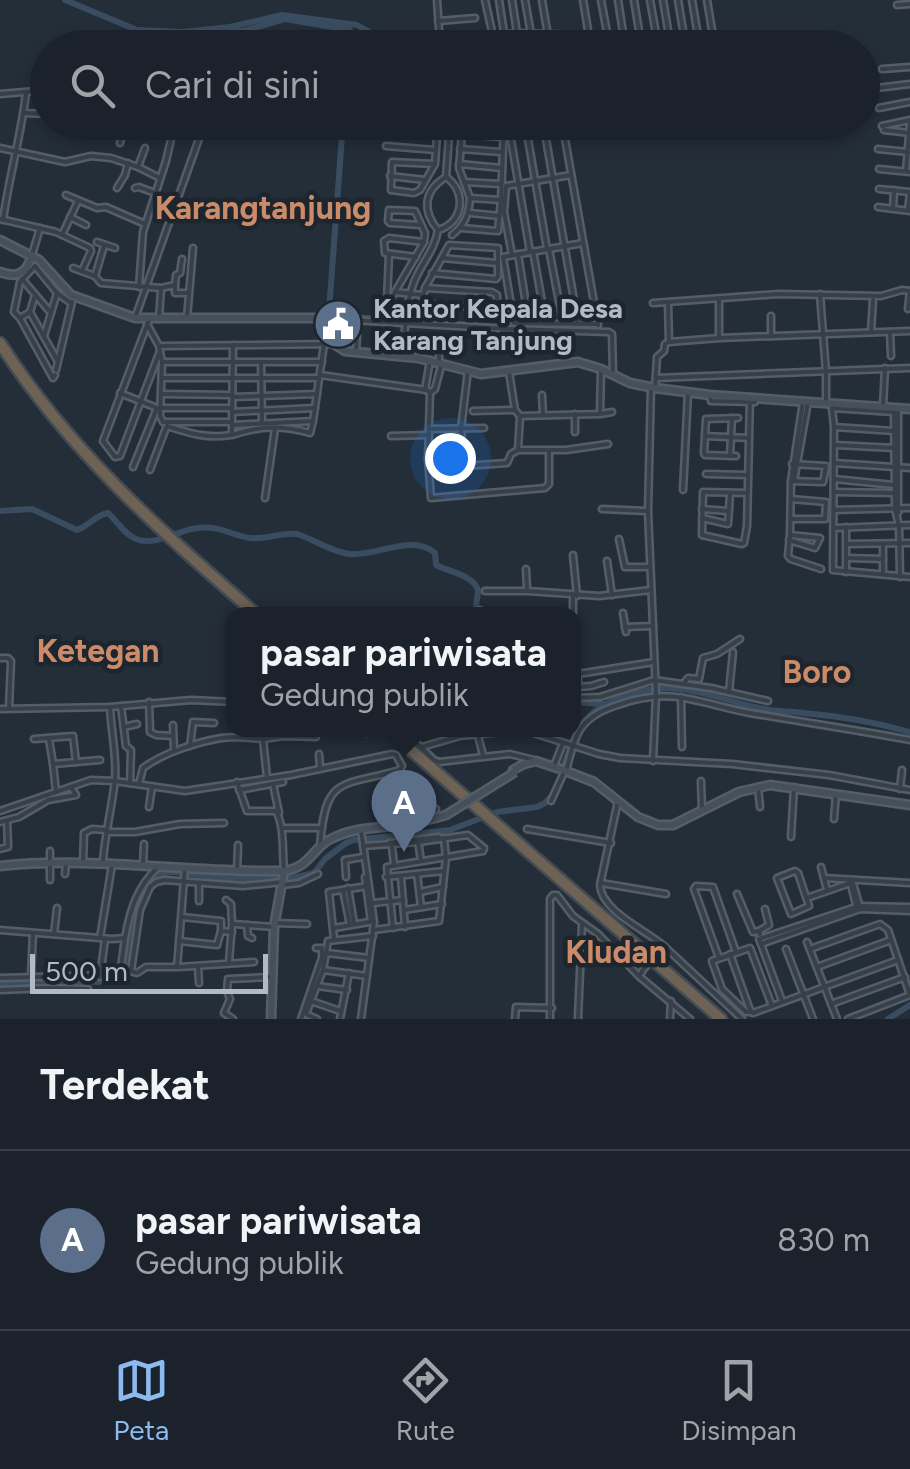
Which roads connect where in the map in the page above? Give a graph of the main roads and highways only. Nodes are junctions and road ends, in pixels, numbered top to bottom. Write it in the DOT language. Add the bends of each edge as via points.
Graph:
graph roads {
  1 [pos="0,343"];
  2 [pos="0,352"];
  3 [pos="157,531"];
  4 [pos="170,543"];
  5 [pos="240,607"];
  6 [pos="248,607"];
  7 [pos="393,737"];
  8 [pos="488,819"];
  9 [pos="678,980"];
  10 [pos="712,1019"];
  11 [pos="721,1019"];
  12 [pos="730,1019"];
  1 -- 3 [label="highway" via="79,448"];
  2 -- 3 [label="highway" via="60,435"];
  3 -- 4 [label="highway"];
  4 -- 5 [label="highway"];
  4 -- 6 [label="highway"];
  7 -- 8 [label="highway"];
  8 -- 9 [label="highway"];
  8 -- 10 [label="highway"];
  9 -- 11 [label="highway"];
  9 -- 12 [label="highway"];
}
